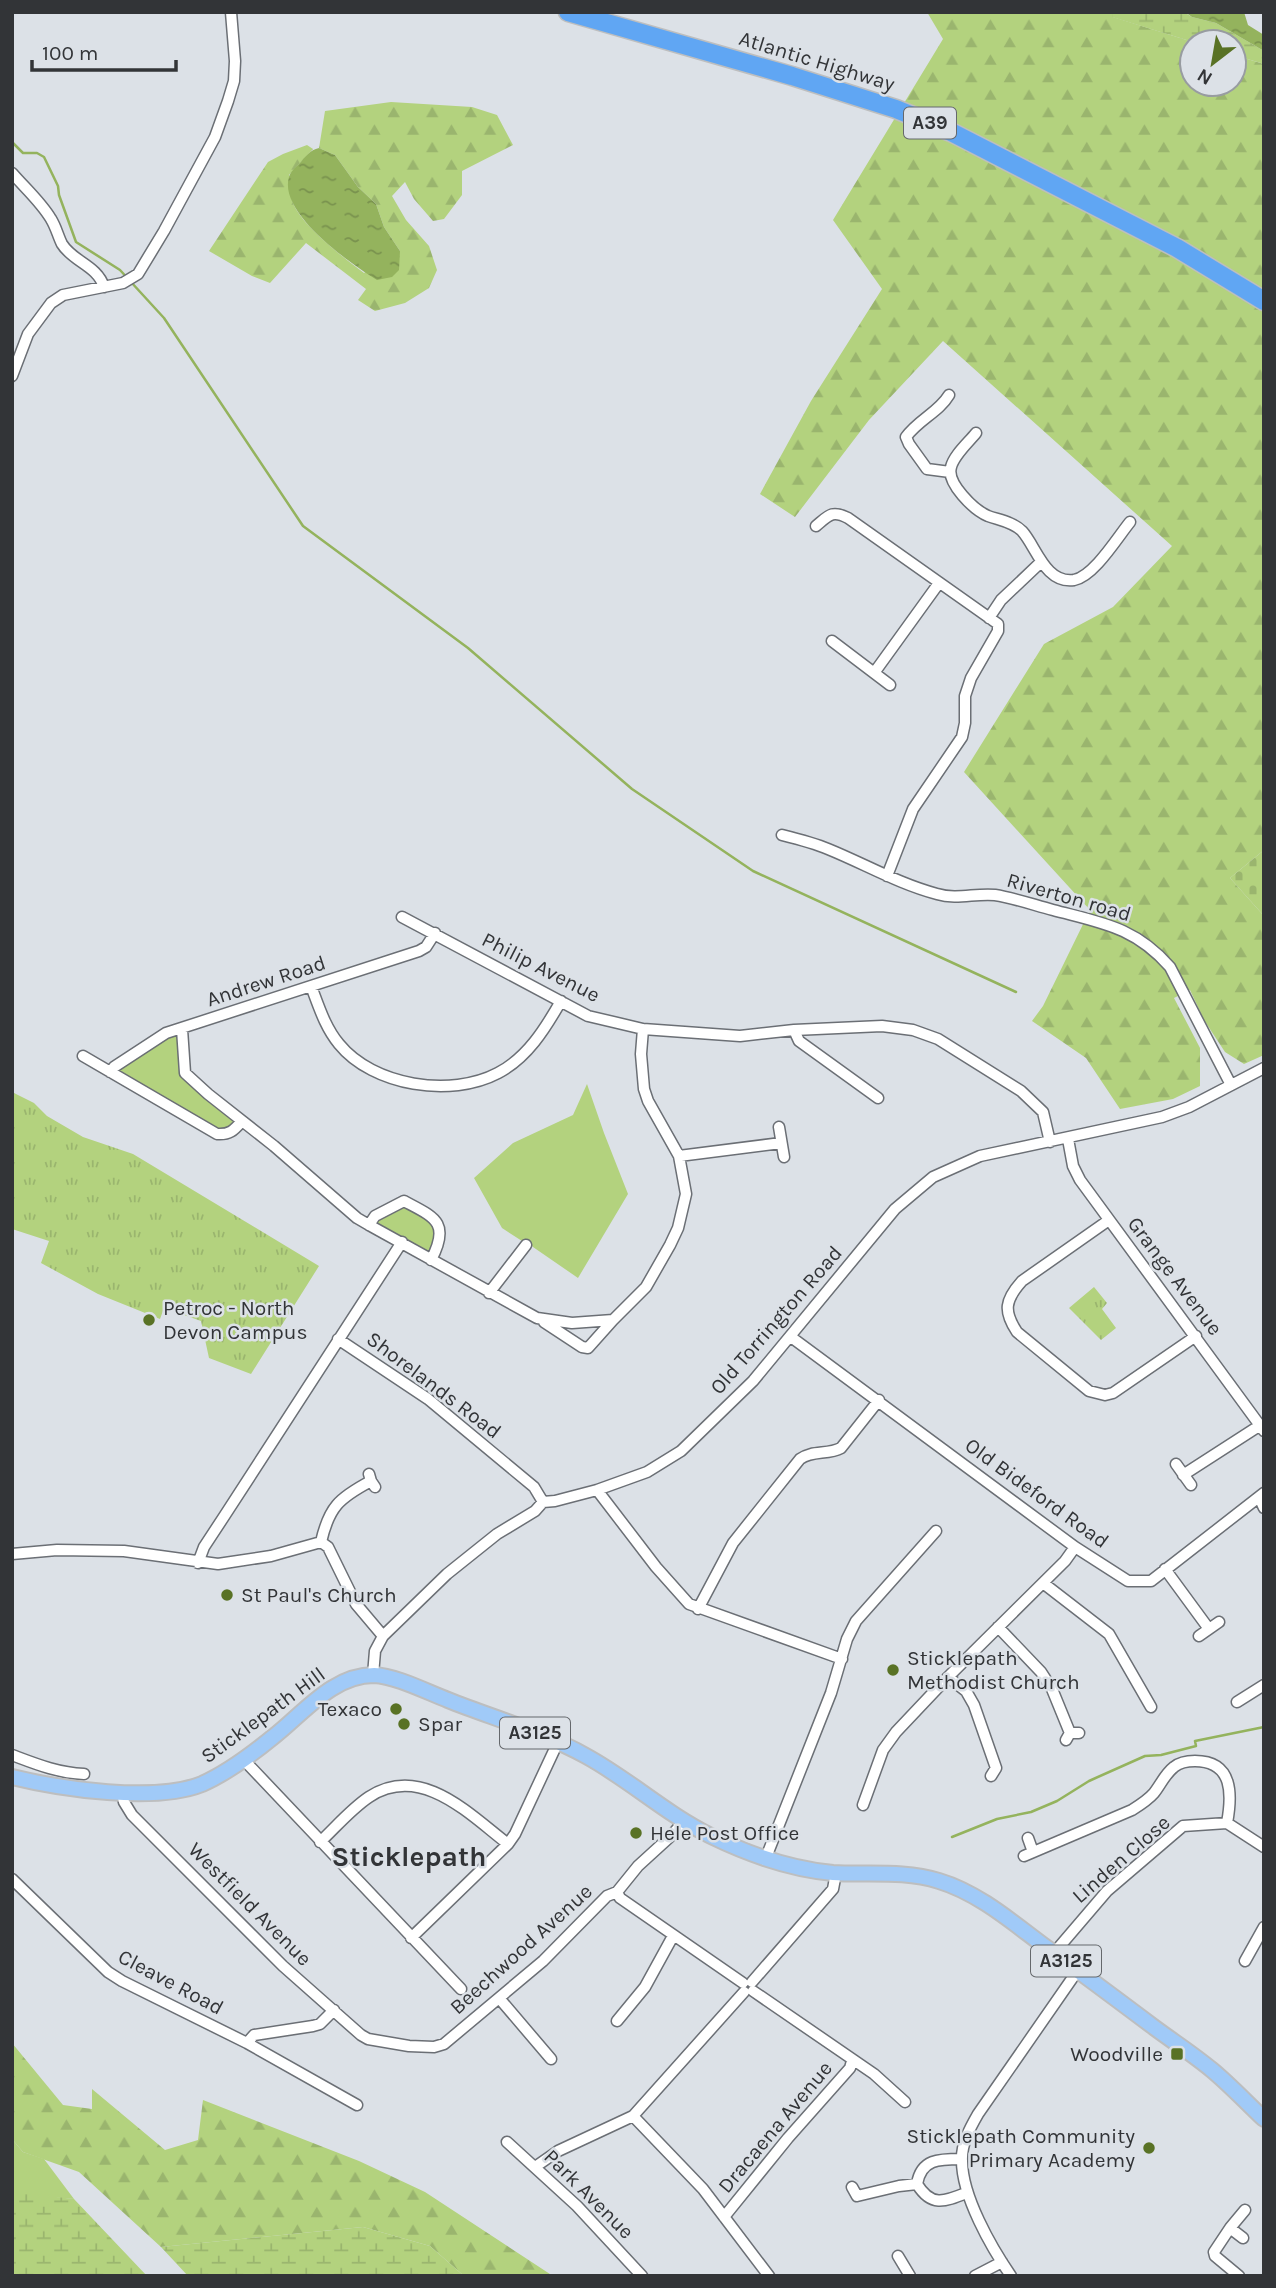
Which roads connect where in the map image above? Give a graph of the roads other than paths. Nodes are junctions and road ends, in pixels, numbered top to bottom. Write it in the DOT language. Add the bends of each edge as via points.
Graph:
graph roads {
  1 [pos="230,12"];
  2 [pos="568,12"];
  3 [pos="12,173"];
  4 [pos="104,287"];
  5 [pos="1264,301"];
  6 [pos="12,376"];
  7 [pos="949,395"];
  8 [pos="976,433"];
  9 [pos="950,472"];
  10 [pos="1129,523"];
  11 [pos="816,526"];
  12 [pos="1040,563"];
  13 [pos="939,583"];
  14 [pos="989,618"];
  15 [pos="832,641"];
  16 [pos="874,673"];
  17 [pos="890,685"];
  18 [pos="782,835"];
  19 [pos="887,876"];
  20 [pos="402,917"];
  21 [pos="435,933"];
  22 [pos="311,986"];
  23 [pos="561,1001"];
  24 [pos="182,1029"];
  25 [pos="643,1029"];
  26 [pos="794,1030"];
  27 [pos="83,1056"];
  28 [pos="1264,1068"];
  29 [pos="110,1072"];
  30 [pos="1231,1085"];
  31 [pos="878,1098"];
  32 [pos="242,1121"];
  33 [pos="779,1127"];
  34 [pos="1068,1139"];
  35 [pos="1050,1142"];
  36 [pos="781,1143"];
  37 [pos="679,1156"];
  38 [pos="784,1157"];
  39 [pos="1108,1220"];
  40 [pos="369,1225"];
  41 [pos="402,1242"];
  42 [pos="526,1245"];
  43 [pos="431,1259"];
  44 [pos="489,1293"];
  45 [pos="537,1318"];
  46 [pos="613,1320"];
  47 [pos="1196,1336"];
  48 [pos="791,1337"];
  49 [pos="338,1339"];
  50 [pos="879,1400"];
  51 [pos="1262,1429"];
  52 [pos="1176,1464"];
  53 [pos="1184,1475"];
  54 [pos="372,1481"];
  55 [pos="1191,1485"];
  56 [pos="597,1490"];
  57 [pos="1261,1495"];
  58 [pos="543,1502"];
  59 [pos="1264,1508"];
  60 [pos="936,1531"];
  61 [pos="321,1542"];
  62 [pos="1075,1546"];
  63 [pos="12,1554"];
  64 [pos="198,1563"];
  65 [pos="1165,1569"];
  66 [pos="1043,1584"];
  67 [pos="698,1609"];
  68 [pos="1219,1622"];
  69 [pos="998,1627"];
  70 [pos="1209,1629"];
  71 [pos="383,1636"];
  72 [pos="1199,1636"];
  73 [pos="842,1659"];
  74 [pos="373,1675"];
  75 [pos="948,1677"];
  76 [pos="1264,1685"];
  77 [pos="1237,1702"];
  78 [pos="1151,1707"];
  79 [pos="1072,1736"];
  80 [pos="558,1742"];
  81 [pos="12,1755"];
  82 [pos="243,1759"];
  83 [pos="998,1772"];
  84 [pos="84,1774"];
  85 [pos="12,1777"];
  86 [pos="122,1793"];
  87 [pos="878,1798"];
  88 [pos="682,1822"];
  89 [pos="1227,1823"];
  90 [pos="1028,1838"];
  91 [pos="320,1842"];
  92 [pos="508,1844"];
  93 [pos="1264,1847"];
  94 [pos="765,1860"];
  95 [pos="836,1873"];
  96 [pos="12,1879"];
  97 [pos="612,1894"];
  98 [pos="1264,1927"];
  99 [pos="673,1936"];
  100 [pos="411,1938"];
  101 [pos="1054,1952"];
  102 [pos="1245,1961"];
  103 [pos="1078,1970"];
  104 [pos="748,1987"];
  105 [pos="461,1989"];
  106 [pos="499,1997"];
  107 [pos="334,2010"];
  108 [pos="617,2021"];
  109 [pos="361,2035"];
  110 [pos="247,2043"];
  111 [pos="551,2059"];
  112 [pos="852,2061"];
  113 [pos="905,2102"];
  114 [pos="357,2105"];
  115 [pos="634,2116"];
  116 [pos="1264,2119"];
  117 [pos="507,2142"];
  118 [pos="961,2159"];
  119 [pos="535,2167"];
  120 [pos="917,2184"];
  121 [pos="852,2187"];
  122 [pos="966,2193"];
  123 [pos="1245,2210"];
  124 [pos="724,2217"];
  125 [pos="1230,2228"];
  126 [pos="1243,2238"];
  127 [pos="898,2256"];
  128 [pos="1002,2262"];
  129 [pos="642,2276"];
  130 [pos="769,2276"];
  131 [pos="910,2276"];
  132 [pos="975,2276"];
  133 [pos="1012,2276"];
  134 [pos="1238,2276"];
  1 -- 4 [label="street" via="234,81 215,136 138,274"];
  2 -- 5 [label="highway, Atlantic Highway / A39" via="896,109 951,132 1177,248"];
  3 -- 4 [label="street" via="41,204 62,244 91,267"];
  4 -- 6 [label="street" via="63,295 51,303 29,334"];
  7 -- 9 [label="street" via="906,437 927,469"];
  8 -- 9 [label="street" via="951,464"];
  9 -- 12 [label="street" via="975,509 1027,537"];
  10 -- 12 [label="street" via="1086,575 1066,579"];
  11 -- 13 [label="street" via="839,513"];
  12 -- 14 [label="street"];
  13 -- 14 [label="street"];
  13 -- 16 [label="street"];
  14 -- 19 [label="street" via="998,624 998,631 971,678 962,737 913,809"];
  15 -- 16 [label="street"];
  16 -- 17 [label="street"];
  18 -- 19 [label="street, Riverton road" via="827,848"];
  19 -- 30 [label="street, Riverton road" via="937,895 998,895 1111,926 1141,939 1170,967"];
  20 -- 21 [label="street, Philip Avenue"];
  21 -- 22 [label="street, Andrew Road" via="419,951"];
  21 -- 23 [label="street, Philip Avenue"];
  22 -- 23 [label="street" via="326,1026 351,1057 403,1083 427,1086 474,1082 498,1073 531,1047"];
  22 -- 24 [label="street, Andrew Road"];
  23 -- 25 [label="street, Philip Avenue" via="588,1016"];
  24 -- 29 [label="street, Andrew Road" via="166,1033"];
  24 -- 32 [label="street" via="185,1073"];
  25 -- 26 [label="street, Philip Avenue" via="740,1036"];
  25 -- 37 [label="street" via="641,1054 648,1101"];
  26 -- 31 [label="street" via="799,1041"];
  26 -- 35 [label="street, Philip Avenue" via="882,1026 938,1039 1037,1104"];
  27 -- 29 [label="street"];
  28 -- 30 [label="street, Old Torrington Road"];
  29 -- 32 [label="street" via="217,1135 232,1132"];
  30 -- 34 [label="street, Old Torrington Road" via="1161,1117"];
  32 -- 40 [label="street"];
  33 -- 36 [label="street"];
  34 -- 35 [label="street, Old Torrington Road"];
  34 -- 39 [label="street, Grange Avenue" via="1073,1166"];
  35 -- 48 [label="street, Old Torrington Road" via="980,1156 925,1182 895,1209"];
  36 -- 37 [label="street"];
  36 -- 38 [label="street"];
  37 -- 46 [label="street" via="686,1194 678,1228 646,1287"];
  39 -- 47 [label="street, Grange Avenue"];
  39 -- 47 [label="street" via="1021,1281 1007,1310 1017,1332 1088,1391 1105,1395"];
  40 -- 41 [label="street"];
  40 -- 43 [label="street" via="374,1216 404,1201 434,1218 438,1226 439,1244"];
  41 -- 43 [label="street"];
  41 -- 49 [label="street"];
  42 -- 44 [label="street"];
  43 -- 44 [label="street"];
  44 -- 45 [label="street"];
  45 -- 46 [label="street" via="572,1323"];
  45 -- 46 [label="street" via="585,1348"];
  47 -- 51 [label="street, Grange Avenue"];
  48 -- 50 [label="street, Old Bideford Road"];
  48 -- 56 [label="street, Old Torrington Road" via="754,1381 681,1451 646,1472"];
  49 -- 58 [label="street, Shorelands Road" via="428,1399 534,1487"];
  49 -- 64 [label="street, Shorelands Road"];
  50 -- 62 [label="street, Old Bideford Road"];
  50 -- 67 [label="street" via="841,1448 808,1454 800,1460 733,1543"];
  51 -- 53 [label="street"];
  52 -- 53 [label="street"];
  53 -- 55 [label="street"];
  54 -- 61 [label="street" via="343,1497 331,1510"];
  56 -- 58 [label="street, Old Torrington Road"];
  56 -- 67 [label="street" via="656,1567 688,1604"];
  57 -- 59 [label="street"];
  57 -- 65 [label="street, Old Bideford Road"];
  58 -- 71 [label="street, Old Torrington Road" via="463,1561"];
  60 -- 73 [label="street" via="856,1621"];
  61 -- 64 [label="street" via="246,1561"];
  61 -- 71 [label="street" via="328,1546 356,1604"];
  62 -- 65 [label="street, Old Bideford Road" via="1128,1581 1151,1581"];
  62 -- 66 [label="street"];
  63 -- 64 [label="street" via="124,1551"];
  65 -- 70 [label="street"];
  66 -- 69 [label="street"];
  66 -- 78 [label="street" via="1109,1634"];
  67 -- 73 [label="street"];
  68 -- 70 [label="street"];
  69 -- 75 [label="street"];
  69 -- 79 [label="street" via="1041,1672"];
  70 -- 72 [label="street"];
  71 -- 74 [label="street" via="375,1651"];
  73 -- 94 [label="street"];
  74 -- 80 [label="main road, A3125"];
  74 -- 82 [label="main road, Sticklepath Hill" via="326,1692"];
  75 -- 83 [label="street" via="974,1705"];
  75 -- 87 [label="street" via="883,1749 865,1800"];
  76 -- 77 [label="street"];
  80 -- 88 [label="main road, A3125" via="618,1776"];
  80 -- 92 [label="street"];
  81 -- 84 [label="street" via="39,1766"];
  82 -- 86 [label="main road, Sticklepath Hill" via="198,1786"];
  82 -- 91 [label="street"];
  85 -- 86 [label="main road, Sticklepath Hill"];
  86 -- 107 [label="street, Westfield Avenue" via="132,1815 228,1913"];
  88 -- 94 [label="main road, A3125"];
  88 -- 97 [label="street, Beechwood Avenue"];
  89 -- 90 [label="street" via="1231,1792 1223,1772 1213,1764 1190,1761 1173,1767 1144,1803 1029,1854"];
  89 -- 93 [label="street"];
  89 -- 101 [label="street, Linden Close" via="1183,1826 1107,1891"];
  91 -- 92 [label="street" via="366,1798 411,1786 430,1789 449,1800"];
  91 -- 100 [label="street"];
  92 -- 100 [label="street"];
  94 -- 95 [label="main road, A3125"];
  95 -- 101 [label="main road, A3125" via="897,1873 939,1881 961,1889"];
  95 -- 104 [label="street" via="833,1889"];
  96 -- 110 [label="street, Cleave Road" via="122,1982"];
  97 -- 99 [label="street"];
  97 -- 106 [label="street, Beechwood Avenue" via="543,1962"];
  98 -- 102 [label="street"];
  99 -- 104 [label="street"];
  99 -- 108 [label="street" via="645,1987"];
  100 -- 105 [label="street"];
  101 -- 103 [label="main road, A3125"];
  103 -- 116 [label="main road, A3125" via="1212,2071"];
  103 -- 118 [label="street" via="978,2114"];
  104 -- 112 [label="street"];
  104 -- 115 [label="street"];
  106 -- 109 [label="street, Beechwood Avenue" via="444,2045 409,2046"];
  106 -- 111 [label="street"];
  107 -- 109 [label="street, Westfield Avenue"];
  107 -- 110 [label="street" via="320,2024 254,2035"];
  110 -- 114 [label="street, Cleave Road"];
  112 -- 113 [label="street"];
  112 -- 124 [label="street, Dracaena Avenue"];
  115 -- 119 [label="street" via="558,2151"];
  115 -- 124 [label="street"];
  117 -- 119 [label="street, Park Avenue"];
  118 -- 120 [label="street" via="929,2162"];
  118 -- 122 [label="street"];
  119 -- 129 [label="street, Park Avenue"];
  120 -- 121 [label="street" via="857,2196"];
  120 -- 122 [label="street" via="929,2199 939,2201"];
  122 -- 128 [label="street"];
  123 -- 125 [label="street"];
  124 -- 130 [label="street"];
  125 -- 126 [label="street"];
  125 -- 134 [label="street" via="1214,2252"];
  127 -- 131 [label="street"];
  128 -- 132 [label="street"];
  128 -- 133 [label="street"];
}
